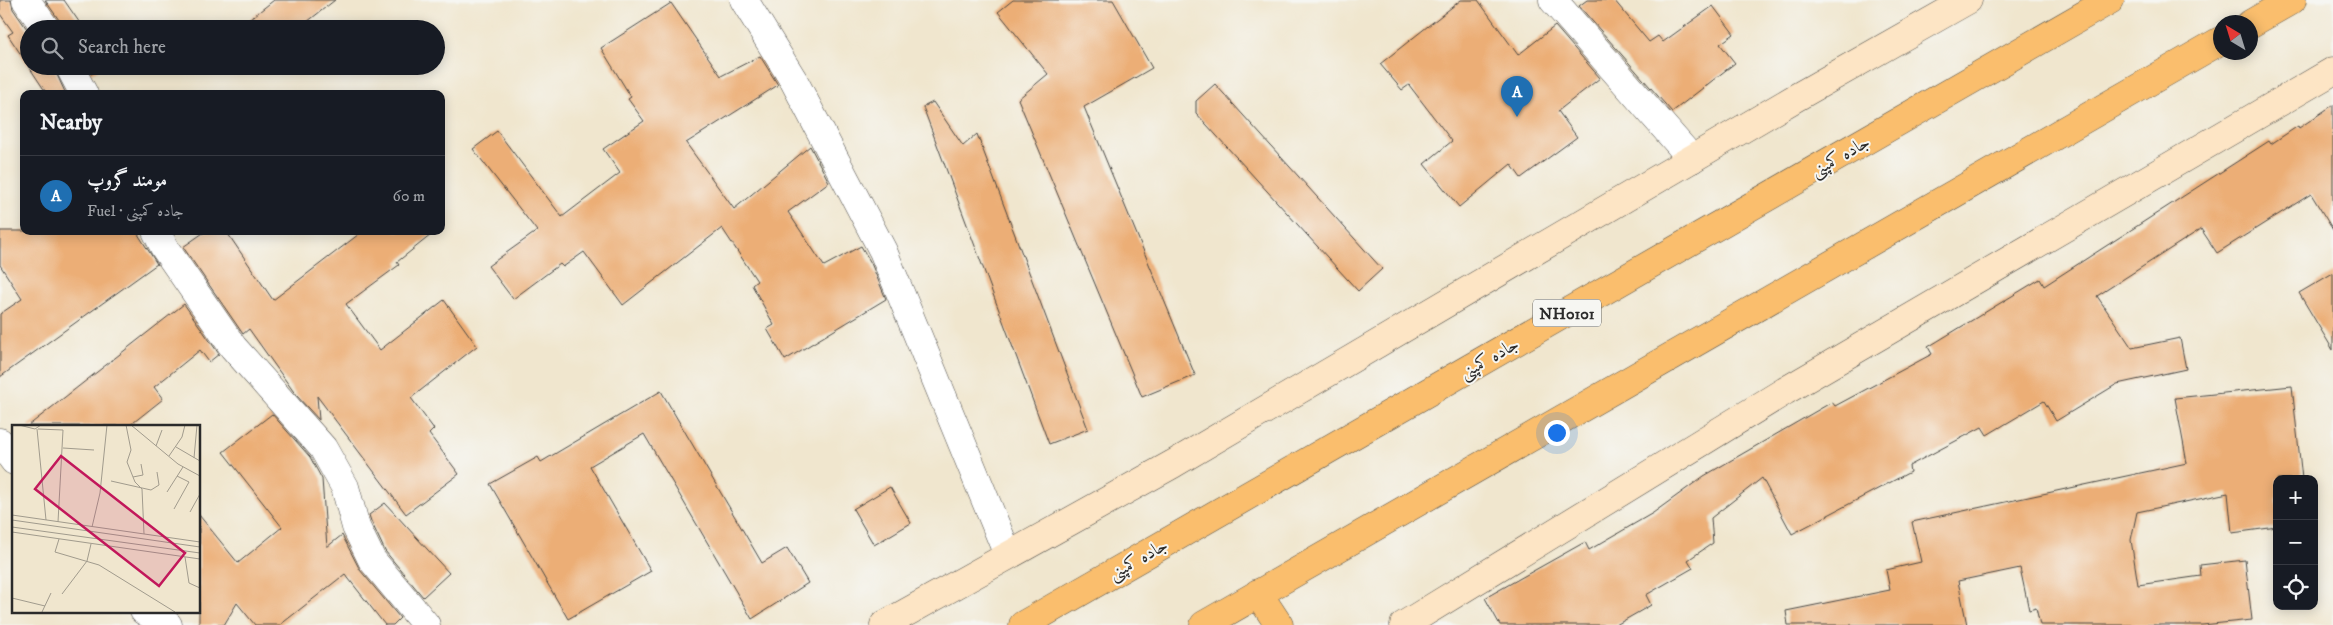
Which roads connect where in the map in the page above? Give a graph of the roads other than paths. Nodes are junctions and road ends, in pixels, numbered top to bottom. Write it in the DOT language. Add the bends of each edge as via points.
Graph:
graph roads {
  1 [pos="26,0"];
  2 [pos="744,0"];
  3 [pos="1553,0"];
  4 [pos="1968,0"];
  5 [pos="2110,0"];
  6 [pos="2292,0"];
  7 [pos="2258,19"];
  8 [pos="40,20"];
  9 [pos="2213,45"];
  10 [pos="2333,71"];
  11 [pos="74,75"];
  12 [pos="82,90"];
  13 [pos="1692,159"];
  14 [pos="158,235"];
  15 [pos="0,442"];
  16 [pos="12,458"];
  17 [pos="1008,556"];
  18 [pos="1258,593"];
  19 [pos="146,612"];
  20 [pos="168,625"];
  21 [pos="426,625"];
  22 [pos="884,625"];
  23 [pos="1023,625"];
  24 [pos="1204,625"];
  25 [pos="1279,625"];
  26 [pos="1404,625"];
  1 -- 8 [label="street"];
  2 -- 17 [label="street" via="794,81 883,251"];
  3 -- 13 [label="street"];
  4 -- 13 [label="street"];
  5 -- 23 [label="highway, جاده کمپنی / NH0101"];
  6 -- 7 [label="highway"];
  9 -- 18 [label="highway"];
  10 -- 26 [label="street" via="1785,391"];
  11 -- 12 [label="street"];
  13 -- 17 [label="street" via="1172,464"];
  14 -- 21 [label="street" via="233,347 323,448 345,487 356,527 372,560"];
  15 -- 16 [label="street"];
  17 -- 22 [label="street"];
  18 -- 24 [label="highway"];
  18 -- 25 [label="highway"];
  19 -- 20 [label="street"];
}
